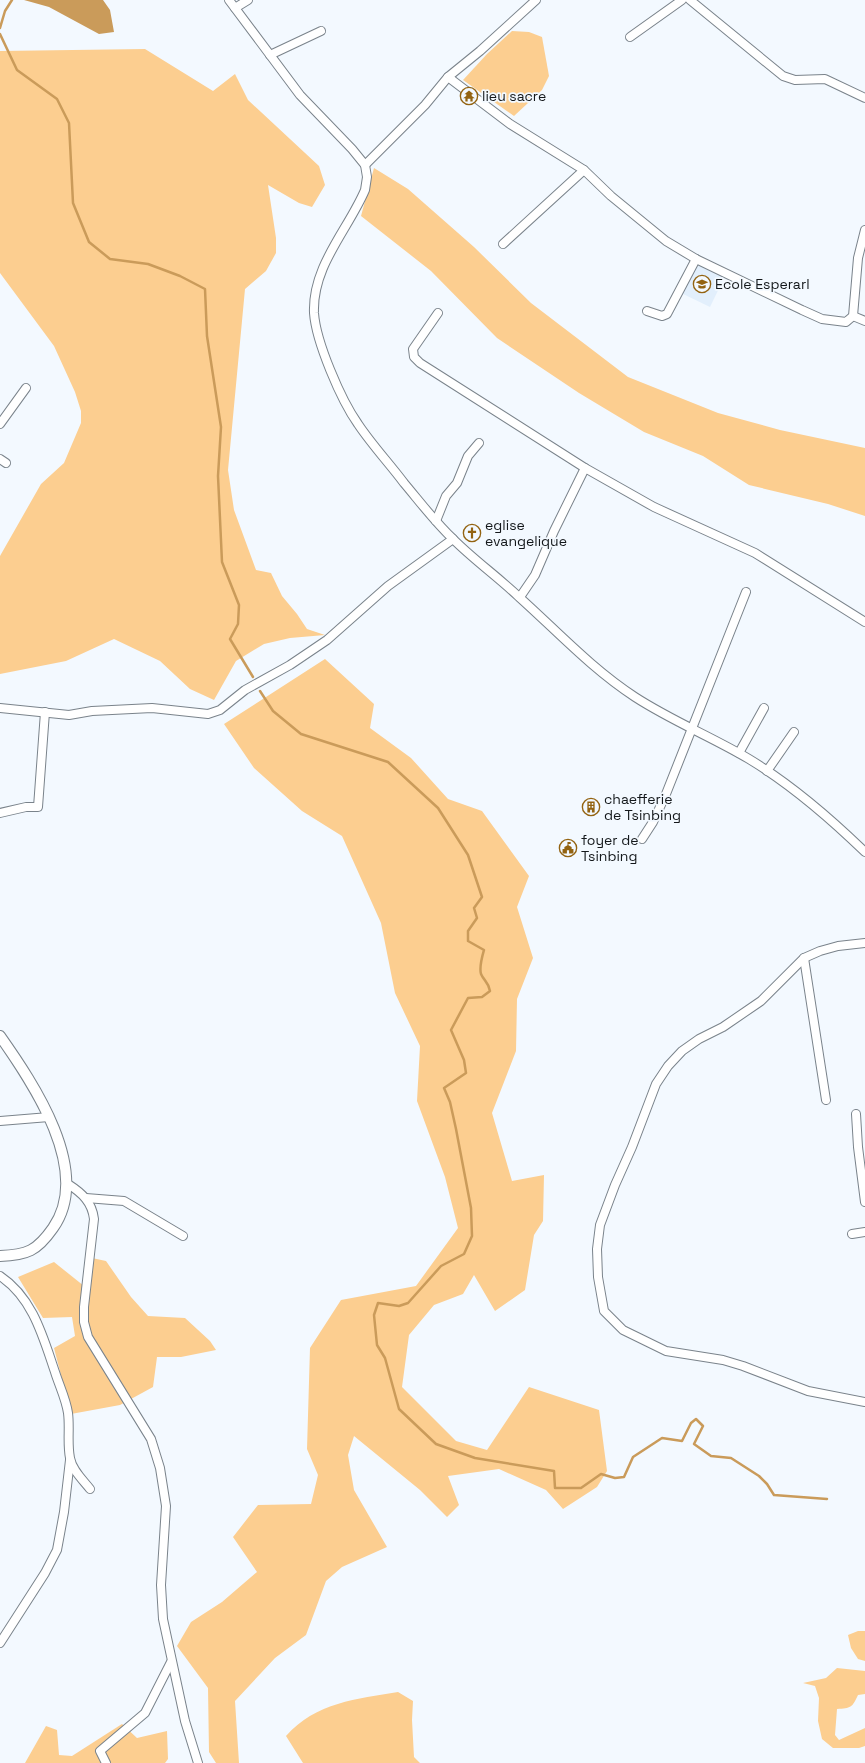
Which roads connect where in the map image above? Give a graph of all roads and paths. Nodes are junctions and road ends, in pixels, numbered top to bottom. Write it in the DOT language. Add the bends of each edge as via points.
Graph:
graph roads {
  1 [pos="229,0"];
  2 [pos="248,0"];
  3 [pos="536,0"];
  4 [pos="682,0"];
  5 [pos="690,0"];
  6 [pos="235,8"];
  7 [pos="321,31"];
  8 [pos="630,37"];
  9 [pos="270,55"];
  10 [pos="448,77"];
  11 [pos="865,98"];
  12 [pos="365,165"];
  13 [pos="584,170"];
  14 [pos="865,230"];
  15 [pos="503,244"];
  16 [pos="696,259"];
  17 [pos="647,311"];
  18 [pos="438,313"];
  19 [pos="853,316"];
  20 [pos="865,322"];
  21 [pos="26,388"];
  22 [pos="0,424"];
  23 [pos="479,444"];
  24 [pos="585,468"];
  25 [pos="436,520"];
  26 [pos="452,539"];
  27 [pos="746,592"];
  28 [pos="520,597"];
  29 [pos="865,622"];
  30 [pos="0,708"];
  31 [pos="764,708"];
  32 [pos="45,712"];
  33 [pos="691,729"];
  34 [pos="794,732"];
  35 [pos="739,753"];
  36 [pos="767,771"];
  37 [pos="0,813"];
  38 [pos="642,839"];
  39 [pos="864,849"];
  40 [pos="865,943"];
  41 [pos="804,958"];
  42 [pos="0,1036"];
  43 [pos="826,1100"];
  44 [pos="856,1114"];
  45 [pos="49,1117"];
  46 [pos="0,1121"];
  47 [pos="68,1184"];
  48 [pos="86,1198"];
  49 [pos="865,1202"];
  50 [pos="865,1232"];
  51 [pos="852,1234"];
  52 [pos="183,1236"];
  53 [pos="0,1256"];
  54 [pos="0,1276"];
  55 [pos="865,1402"];
  56 [pos="70,1459"];
  57 [pos="90,1489"];
  58 [pos="0,1643"];
  59 [pos="171,1662"];
  60 [pos="106,1763"];
  61 [pos="198,1763"];
  1 -- 6 [label="street"];
  2 -- 6 [label="street"];
  3 -- 10 [label="street"];
  4 -- 8 [label="street"];
  5 -- 11 [label="street" via="783,76 796,80 825,79"];
  6 -- 9 [label="street"];
  7 -- 9 [label="street"];
  9 -- 12 [label="street" via="300,95"];
  10 -- 12 [label="street"];
  10 -- 13 [label="street" via="510,124"];
  12 -- 25 [label="street" via="365,190 325,262 316,292 314,312 317,333 341,392 357,423"];
  13 -- 15 [label="street"];
  13 -- 16 [label="street" via="644,224"];
  14 -- 19 [label="street" via="858,258"];
  16 -- 17 [label="street" via="667,314 662,316"];
  16 -- 19 [label="street" via="822,319 846,322"];
  18 -- 24 [label="street" via="413,349 414,357"];
  19 -- 20 [label="street"];
  21 -- 22 [label="street"];
  23 -- 25 [label="street" via="468,456 457,483 446,496"];
  24 -- 28 [label="street" via="535,575"];
  24 -- 29 [label="street" via="654,507 755,553"];
  25 -- 26 [label="street"];
  26 -- 28 [label="street"];
  26 -- 32 [label="street" via="388,586 327,640 290,665 245,690 220,710 208,714 152,708 92,711 69,715"];
  27 -- 33 [label="street"];
  28 -- 33 [label="street" via="576,652 635,697"];
  30 -- 32 [label="street"];
  31 -- 35 [label="street"];
  32 -- 37 [label="street" via="38,807"];
  33 -- 35 [label="street"];
  33 -- 38 [label="street" via="657,815"];
  34 -- 36 [label="street"];
  35 -- 36 [label="street"];
  36 -- 39 [label="street" via="819,810"];
  40 -- 41 [label="street" via="838,946"];
  41 -- 43 [label="street"];
  41 -- 55 [label="street" via="744,1014 682,1051 656,1084 600,1225 597,1249 600,1299 604,1311 623,1330 666,1351 730,1362 808,1391"];
  42 -- 45 [label="main road" via="38,1094"];
  44 -- 49 [label="street"];
  45 -- 46 [label="street"];
  45 -- 47 [label="main road"];
  47 -- 48 [label="street"];
  47 -- 53 [label="main road" via="63,1209 47,1237 23,1255"];
  48 -- 52 [label="street" via="124,1201"];
  48 -- 59 [label="street" via="93,1208 94,1219 86,1276 84,1322 99,1356 151,1439 164,1486 166,1527 161,1602"];
  50 -- 51 [label="street"];
  54 -- 56 [label="street" via="16,1288 39,1326 68,1410"];
  56 -- 57 [label="street"];
  56 -- 58 [label="street" via="57,1550"];
  59 -- 60 [label="street" via="145,1713 100,1751"];
  59 -- 61 [label="street"];
}
